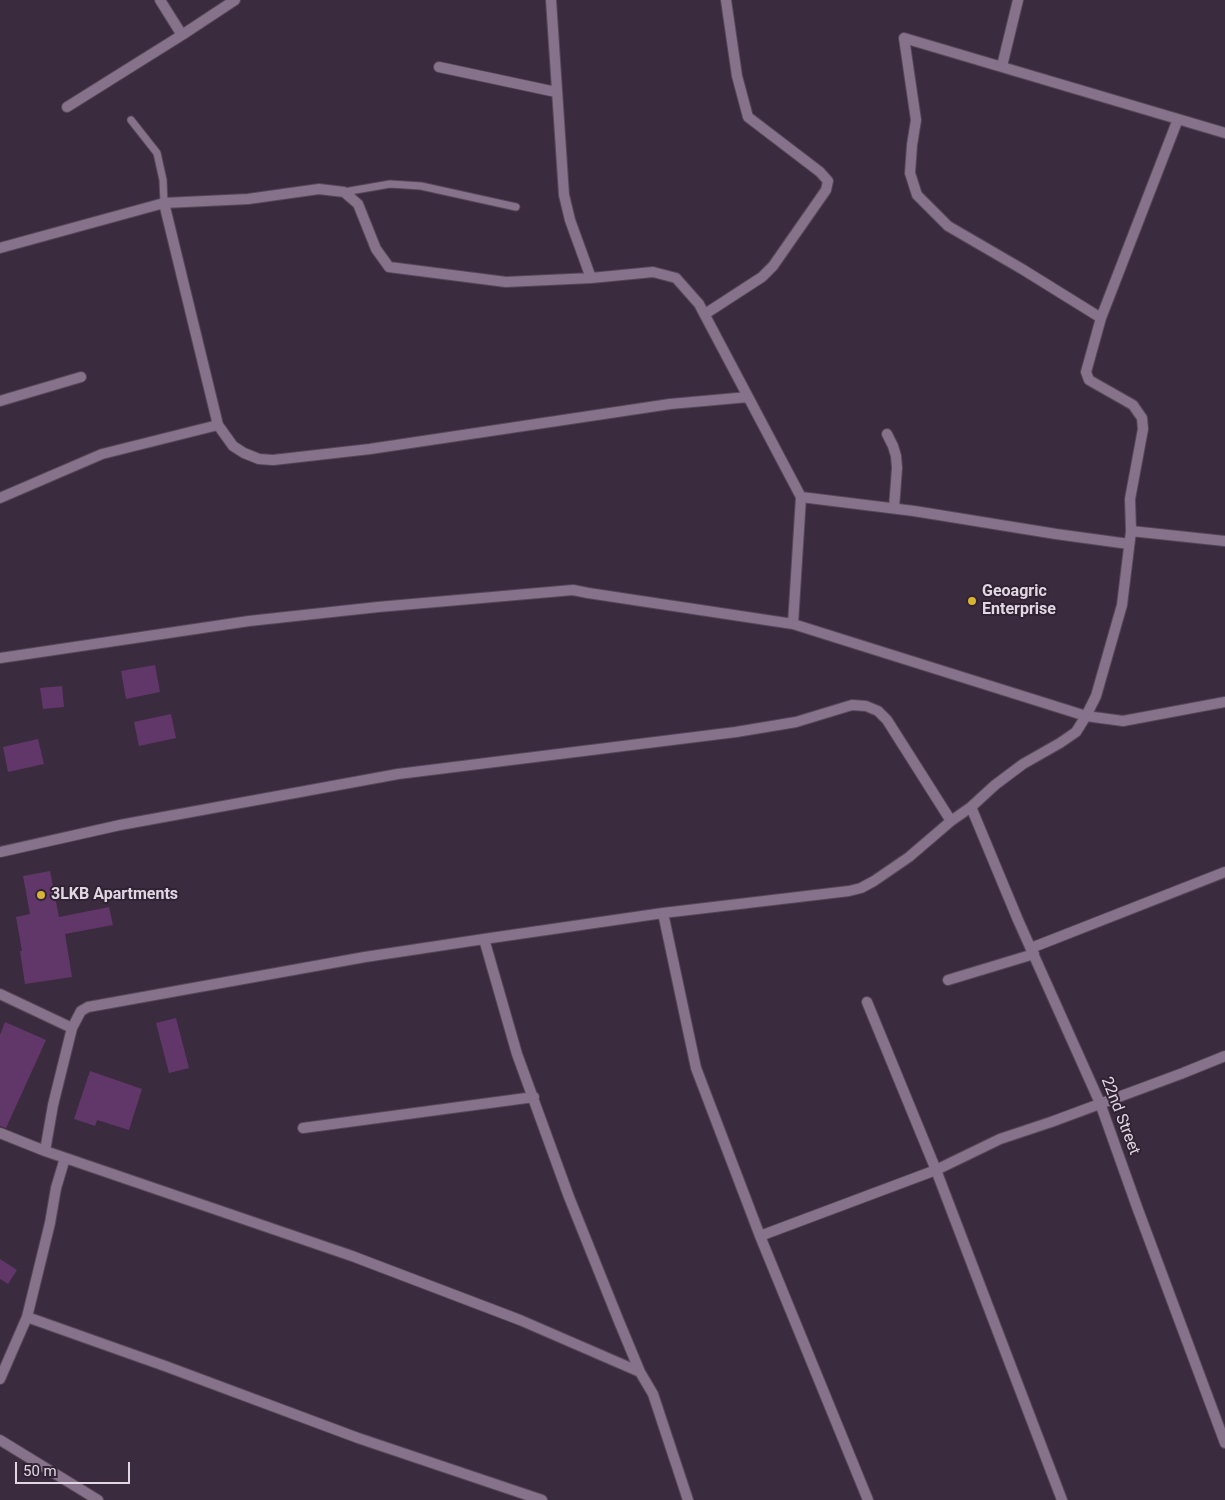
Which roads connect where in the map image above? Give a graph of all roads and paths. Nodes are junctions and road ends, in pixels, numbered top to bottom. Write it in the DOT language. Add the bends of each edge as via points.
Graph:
graph roads {
  1 [pos="160,0"];
  2 [pos="235,0"];
  3 [pos="551,0"];
  4 [pos="726,0"];
  5 [pos="1018,0"];
  6 [pos="182,35"];
  7 [pos="1002,66"];
  8 [pos="439,67"];
  9 [pos="556,92"];
  10 [pos="67,107"];
  11 [pos="1178,119"];
  12 [pos="131,120"];
  13 [pos="1225,133"];
  14 [pos="344,192"];
  15 [pos="164,203"];
  16 [pos="516,207"];
  17 [pos="0,248"];
  18 [pos="591,278"];
  19 [pos="705,314"];
  20 [pos="1101,318"];
  21 [pos="81,377"];
  22 [pos="748,397"];
  23 [pos="0,401"];
  24 [pos="218,424"];
  25 [pos="887,434"];
  26 [pos="801,497"];
  27 [pos="0,498"];
  28 [pos="894,508"];
  29 [pos="1131,531"];
  30 [pos="1225,541"];
  31 [pos="1129,544"];
  32 [pos="793,624"];
  33 [pos="0,658"];
  34 [pos="1225,702"];
  35 [pos="1086,716"];
  36 [pos="971,807"];
  37 [pos="951,821"];
  38 [pos="0,852"];
  39 [pos="1225,872"];
  40 [pos="663,913"];
  41 [pos="484,939"];
  42 [pos="1032,951"];
  43 [pos="948,980"];
  44 [pos="0,994"];
  45 [pos="867,1002"];
  46 [pos="72,1028"];
  47 [pos="1225,1056"];
  48 [pos="534,1097"];
  49 [pos="1100,1103"];
  50 [pos="303,1128"];
  51 [pos="0,1133"];
  52 [pos="45,1151"];
  53 [pos="65,1158"];
  54 [pos="936,1170"];
  55 [pos="760,1236"];
  56 [pos="28,1316"];
  57 [pos="0,1350"];
  58 [pos="8,1360"];
  59 [pos="640,1372"];
  60 [pos="0,1379"];
  61 [pos="0,1440"];
  62 [pos="1225,1443"];
  63 [pos="98,1500"];
  64 [pos="542,1500"];
  65 [pos="688,1500"];
  66 [pos="868,1500"];
  67 [pos="1062,1500"];
  1 -- 6 [label="street"];
  2 -- 6 [label="street"];
  3 -- 9 [label="street"];
  4 -- 19 [label="street" via="737,76 748,117 820,172 828,182 826,190 773,266 762,277"];
  5 -- 7 [label="street"];
  6 -- 10 [label="street"];
  7 -- 11 [label="street"];
  7 -- 20 [label="street" via="904,38 916,120 910,173 917,195 948,226"];
  8 -- 9 [label="street"];
  9 -- 18 [label="street" via="564,195"];
  11 -- 13 [label="street"];
  11 -- 20 [label="street"];
  12 -- 15 [label="lane" via="157,154"];
  14 -- 15 [label="street" via="318,189 248,199"];
  14 -- 16 [label="lane" via="390,184 422,186"];
  14 -- 18 [label="street" via="358,204 376,249 389,267 506,282"];
  15 -- 17 [label="street"];
  15 -- 24 [label="street"];
  18 -- 19 [label="street" via="653,272 676,278"];
  19 -- 22 [label="street"];
  20 -- 29 [label="street" via="1086,372 1089,380 1133,405 1142,418 1130,499"];
  21 -- 23 [label="street"];
  22 -- 24 [label="street" via="670,404 273,460 259,459 233,446"];
  22 -- 26 [label="street"];
  24 -- 27 [label="street" via="102,454"];
  25 -- 28 [label="street" via="896,456"];
  26 -- 28 [label="street"];
  26 -- 32 [label="street"];
  28 -- 31 [label="street"];
  29 -- 30 [label="street"];
  29 -- 31 [label="street"];
  31 -- 35 [label="street" via="1122,605 1096,696"];
  32 -- 33 [label="street" via="573,590 249,621"];
  32 -- 35 [label="street"];
  34 -- 35 [label="street" via="1123,721"];
  35 -- 36 [label="street" via="1076,732 1023,764"];
  36 -- 37 [label="street"];
  36 -- 42 [label="street, 22nd Street"];
  37 -- 38 [label="street" via="887,720 878,711 852,705 796,722 736,732 388,776 120,825"];
  37 -- 40 [label="street" via="909,857 861,888"];
  39 -- 42 [label="street"];
  40 -- 41 [label="street"];
  40 -- 55 [label="street" via="696,1068"];
  41 -- 46 [label="street" via="88,1007 81,1011"];
  41 -- 48 [label="street" via="517,1054"];
  42 -- 43 [label="street"];
  42 -- 49 [label="street, 22nd Street"];
  44 -- 46 [label="street"];
  45 -- 54 [label="street"];
  46 -- 52 [label="street"];
  47 -- 49 [label="street"];
  48 -- 50 [label="street"];
  48 -- 59 [label="street" via="573,1206"];
  49 -- 54 [label="street" via="1000,1139"];
  49 -- 62 [label="street, 22nd Street"];
  51 -- 52 [label="street"];
  52 -- 53 [label="street"];
  53 -- 56 [label="street"];
  53 -- 59 [label="street" via="352,1256 520,1320"];
  54 -- 55 [label="street"];
  54 -- 67 [label="street"];
  55 -- 66 [label="street"];
  56 -- 58 [label="street"];
  56 -- 64 [label="street" via="358,1438"];
  57 -- 58 [label="street"];
  58 -- 60 [label="street"];
  59 -- 65 [label="street" via="661,1415"];
  61 -- 63 [label="street"];
}
